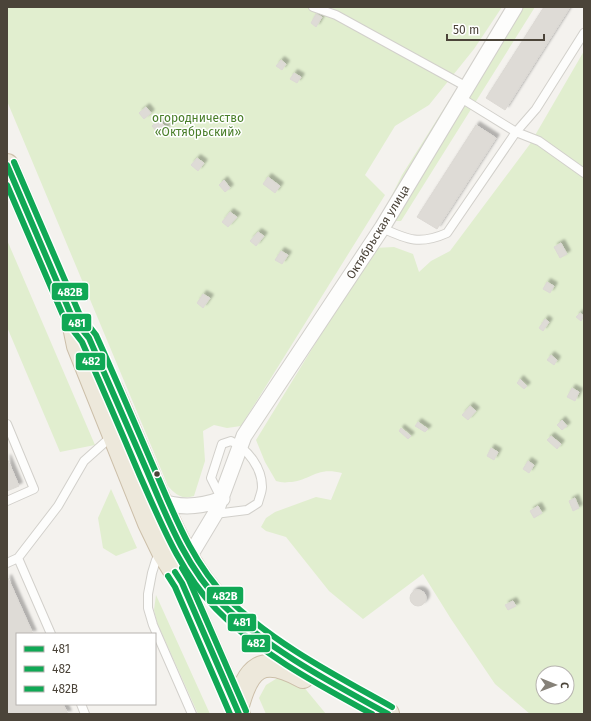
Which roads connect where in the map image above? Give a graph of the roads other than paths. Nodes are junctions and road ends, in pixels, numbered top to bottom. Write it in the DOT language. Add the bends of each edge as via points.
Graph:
graph roads {
  1 [pos="314,7"];
  2 [pos="515,7"];
  3 [pos="584,33"];
  4 [pos="464,93"];
  5 [pos="516,132"];
  6 [pos="7,165"];
  7 [pos="584,173"];
  8 [pos="382,228"];
  9 [pos="72,317"];
  10 [pos="7,424"];
  11 [pos="114,434"];
  12 [pos="241,446"];
  13 [pos="222,499"];
  14 [pos="7,501"];
  15 [pos="160,501"];
  16 [pos="215,514"];
  17 [pos="164,554"];
  18 [pos="18,558"];
  19 [pos="188,559"];
  20 [pos="7,563"];
  21 [pos="182,583"];
  22 [pos="51,633"];
  23 [pos="326,678"];
  24 [pos="238,712"];
  25 [pos="192,714"];
  26 [pos="388,714"];
  1 -- 4 [label="lane" via="336,15"];
  2 -- 4 [label="street, Октябрьская улица"];
  3 -- 5 [label="lane" via="536,109"];
  4 -- 5 [label="lane"];
  4 -- 8 [label="street, Октябрьская улица"];
  5 -- 7 [label="lane" via="539,141"];
  5 -- 8 [label="lane" via="447,233 432,240 417,240"];
  6 -- 9 [label="highway"];
  8 -- 12 [label="street, Октябрьская улица" via="244,436"];
  9 -- 11 [label="highway" via="78,346"];
  9 -- 15 [label="highway" via="89,338"];
  10 -- 14 [label="lane" via="34,489"];
  11 -- 17 [label="highway"];
  11 -- 18 [label="lane" via="84,461 58,506"];
  12 -- 13 [label="street, Октябрьская улица"];
  12 -- 16 [label="lane" via="258,470 262,488 258,503 247,510"];
  13 -- 15 [label="street" via="200,506"];
  13 -- 16 [label="street, Октябрьская улица"];
  15 -- 19 [label="highway"];
  16 -- 19 [label="street, Октябрьская улица"];
  17 -- 21 [label="highway"];
  17 -- 25 [label="lane" via="156,560 149,582 148,608"];
  18 -- 20 [label="lane"];
  18 -- 22 [label="lane"];
  19 -- 21 [label="street, Октябрьская улица"];
  19 -- 23 [label="highway" via="203,582 240,620 266,641"];
  21 -- 24 [label="highway"];
  23 -- 24 [label="highway" via="309,680 286,668 275,665 263,666 254,671 247,680"];
  23 -- 26 [label="highway"];
}
